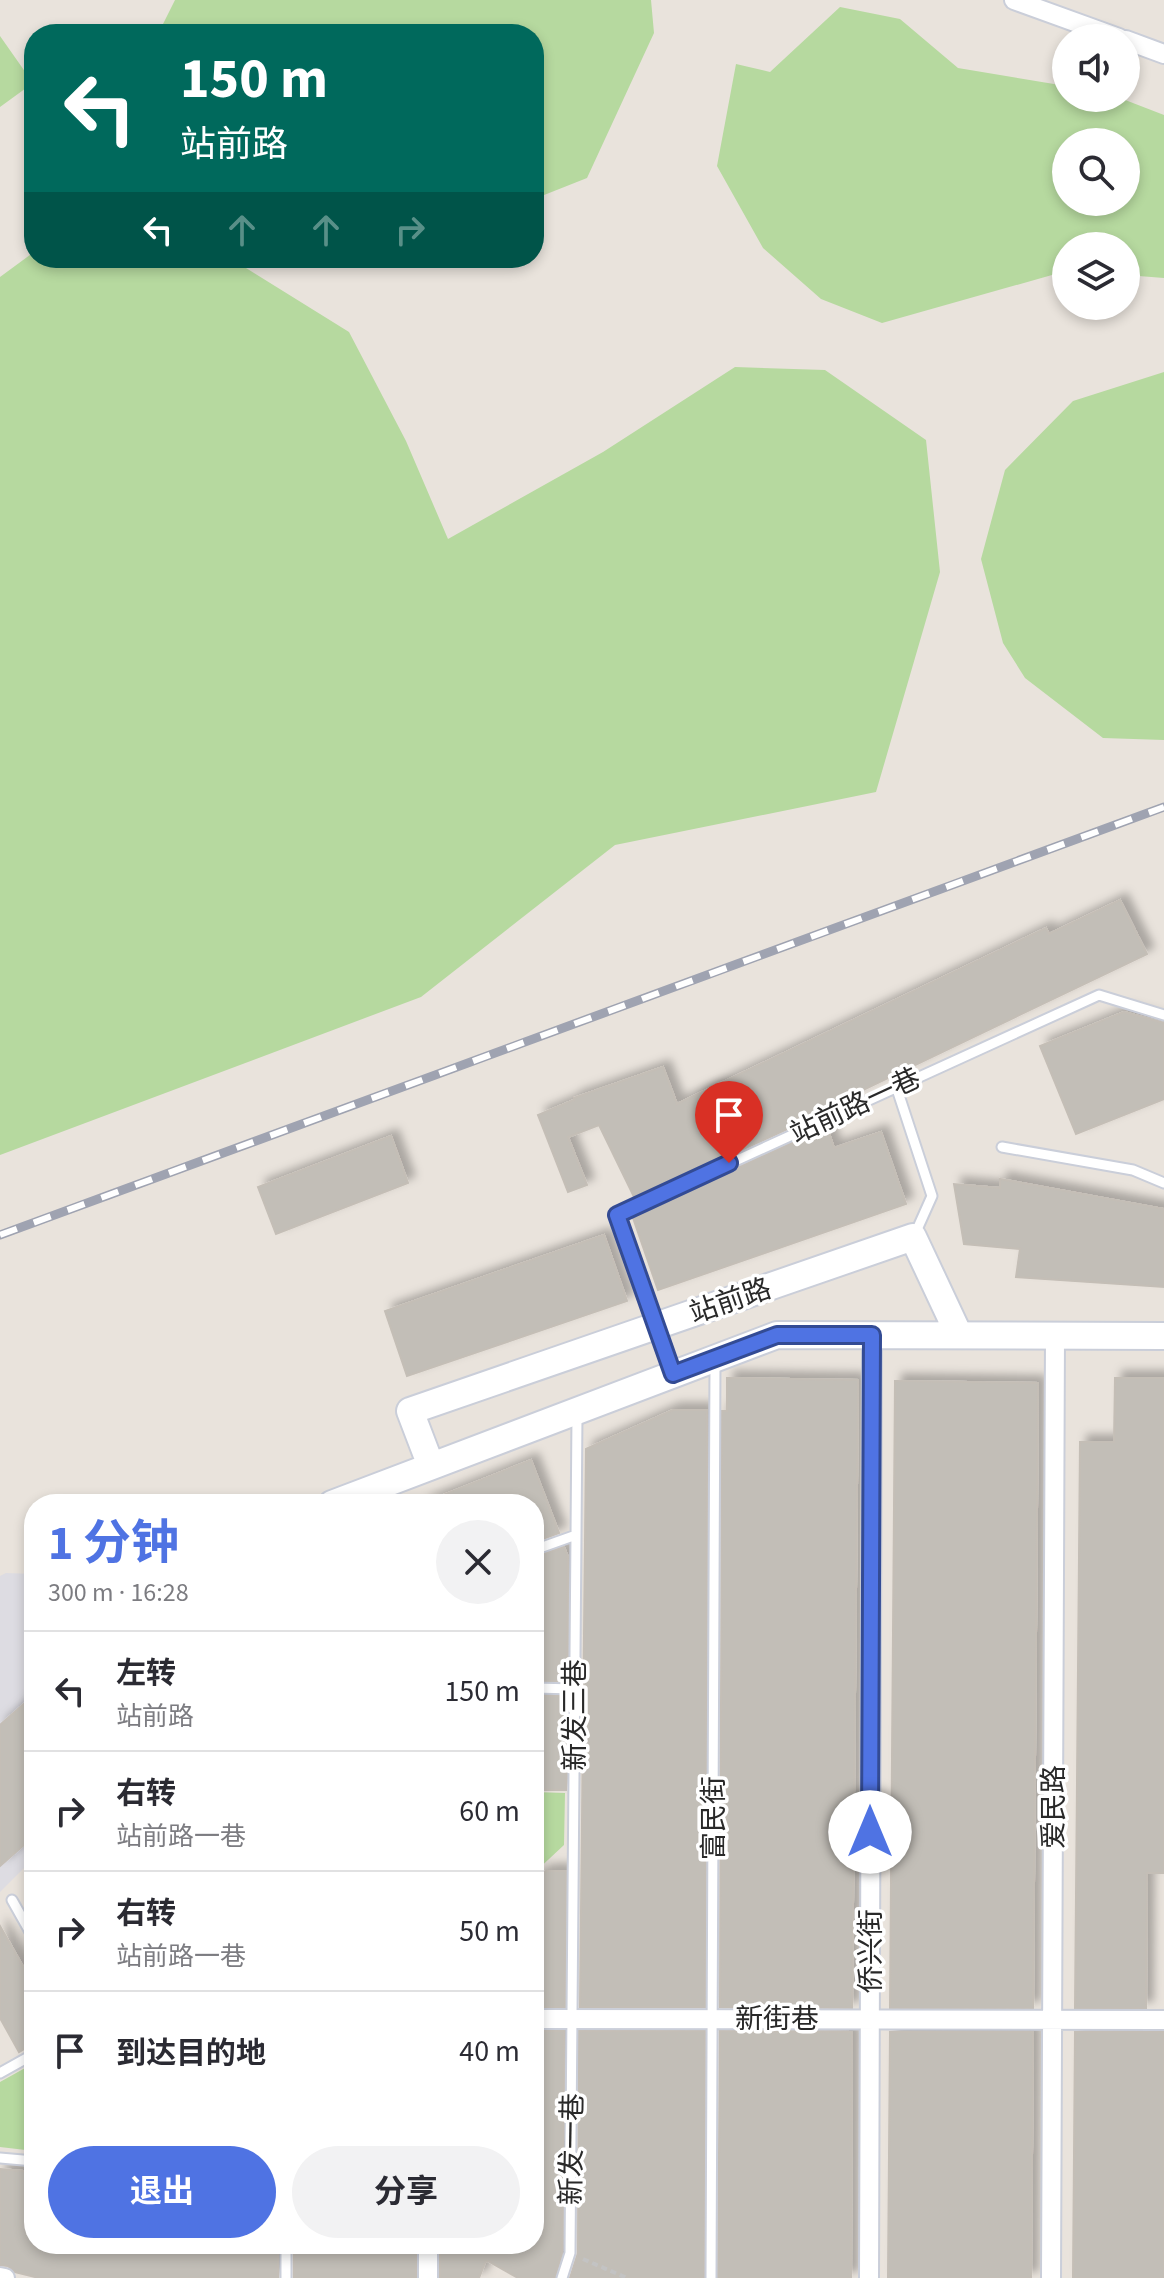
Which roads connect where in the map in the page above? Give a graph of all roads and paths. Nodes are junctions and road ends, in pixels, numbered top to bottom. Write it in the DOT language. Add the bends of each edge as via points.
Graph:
graph roads {
  1 [pos="1014,0"];
  2 [pos="1080,24"];
  3 [pos="1140,45"];
  4 [pos="1164,54"];
  5 [pos="1164,1015"];
  6 [pos="896,1086"];
  7 [pos="1002,1147"];
  8 [pos="1164,1183"];
  9 [pos="913,1237"];
  10 [pos="656,1326"];
  11 [pos="872,1335"];
  12 [pos="959,1335"];
  13 [pos="1055,1336"];
  14 [pos="1164,1336"];
  15 [pos="715,1359"];
  16 [pos="673,1374"];
  17 [pos="577,1411"];
  18 [pos="431,1466"];
  19 [pos="358,1494"];
  20 [pos="576,1535"];
  21 [pos="544,1546"];
  22 [pos="544,1688"];
  23 [pos="575,1689"];
  24 [pos="12,1900"];
  25 [pos="24,1921"];
  26 [pos="870,2018"];
  27 [pos="544,2019"];
  28 [pos="572,2019"];
  29 [pos="713,2019"];
  30 [pos="1053,2020"];
  31 [pos="1164,2020"];
  32 [pos="24,2059"];
  33 [pos="1,2070"];
  34 [pos="0,2158"];
  35 [pos="24,2160"];
  36 [pos="570,2253"];
  37 [pos="286,2254"];
  38 [pos="428,2254"];
  39 [pos="286,2278"];
  40 [pos="428,2278"];
  41 [pos="562,2278"];
  42 [pos="627,2278"];
  43 [pos="711,2278"];
  44 [pos="869,2278"];
  45 [pos="1051,2278"];
  1 -- 2 [label="street"];
  3 -- 4 [label="street"];
  5 -- 6 [label="lane, 站前路一巷" via="1099,995"];
  6 -- 9 [label="lane" via="932,1196"];
  6 -- 10 [label="lane, 站前路一巷" via="617,1215"];
  7 -- 8 [label="lane" via="1133,1170"];
  9 -- 10 [label="street, 站前路"];
  9 -- 12 [label="street"];
  10 -- 16 [label="lane, 站前路一巷"];
  10 -- 18 [label="street, 站前路" via="410,1411"];
  11 -- 12 [label="street, 站前路"];
  11 -- 15 [label="street, 站前路" via="777,1335"];
  11 -- 26 [label="street, 侨兴街"];
  12 -- 13 [label="street, 站前路"];
  13 -- 14 [label="street, 站前路"];
  13 -- 30 [label="street, 爱民路"];
  15 -- 16 [label="street, 站前路"];
  15 -- 29 [label="lane, 富民街"];
  16 -- 17 [label="street, 站前路"];
  17 -- 18 [label="street, 站前路"];
  17 -- 20 [label="lane, 新发三巷"];
  18 -- 19 [label="street, 站前路"];
  20 -- 21 [label="lane"];
  20 -- 23 [label="lane, 新发三巷"];
  22 -- 23 [label="lane"];
  23 -- 28 [label="lane, 新发三巷"];
  24 -- 25 [label="lane"];
  26 -- 29 [label="street, 新街巷"];
  26 -- 30 [label="street, 新街巷"];
  26 -- 44 [label="street, 侨兴街"];
  27 -- 28 [label="street, 新街巷"];
  28 -- 29 [label="street, 新街巷"];
  28 -- 36 [label="lane, 新发一巷"];
  29 -- 43 [label="lane, 富民街"];
  30 -- 31 [label="street, 新街巷"];
  30 -- 45 [label="street, 爱民路"];
  32 -- 33 [label="lane"];
  34 -- 35 [label="lane"];
  36 -- 41 [label="lane, 新发一巷"];
  36 -- 42 [label="path"];
  37 -- 39 [label="lane"];
  38 -- 40 [label="street"];
}
